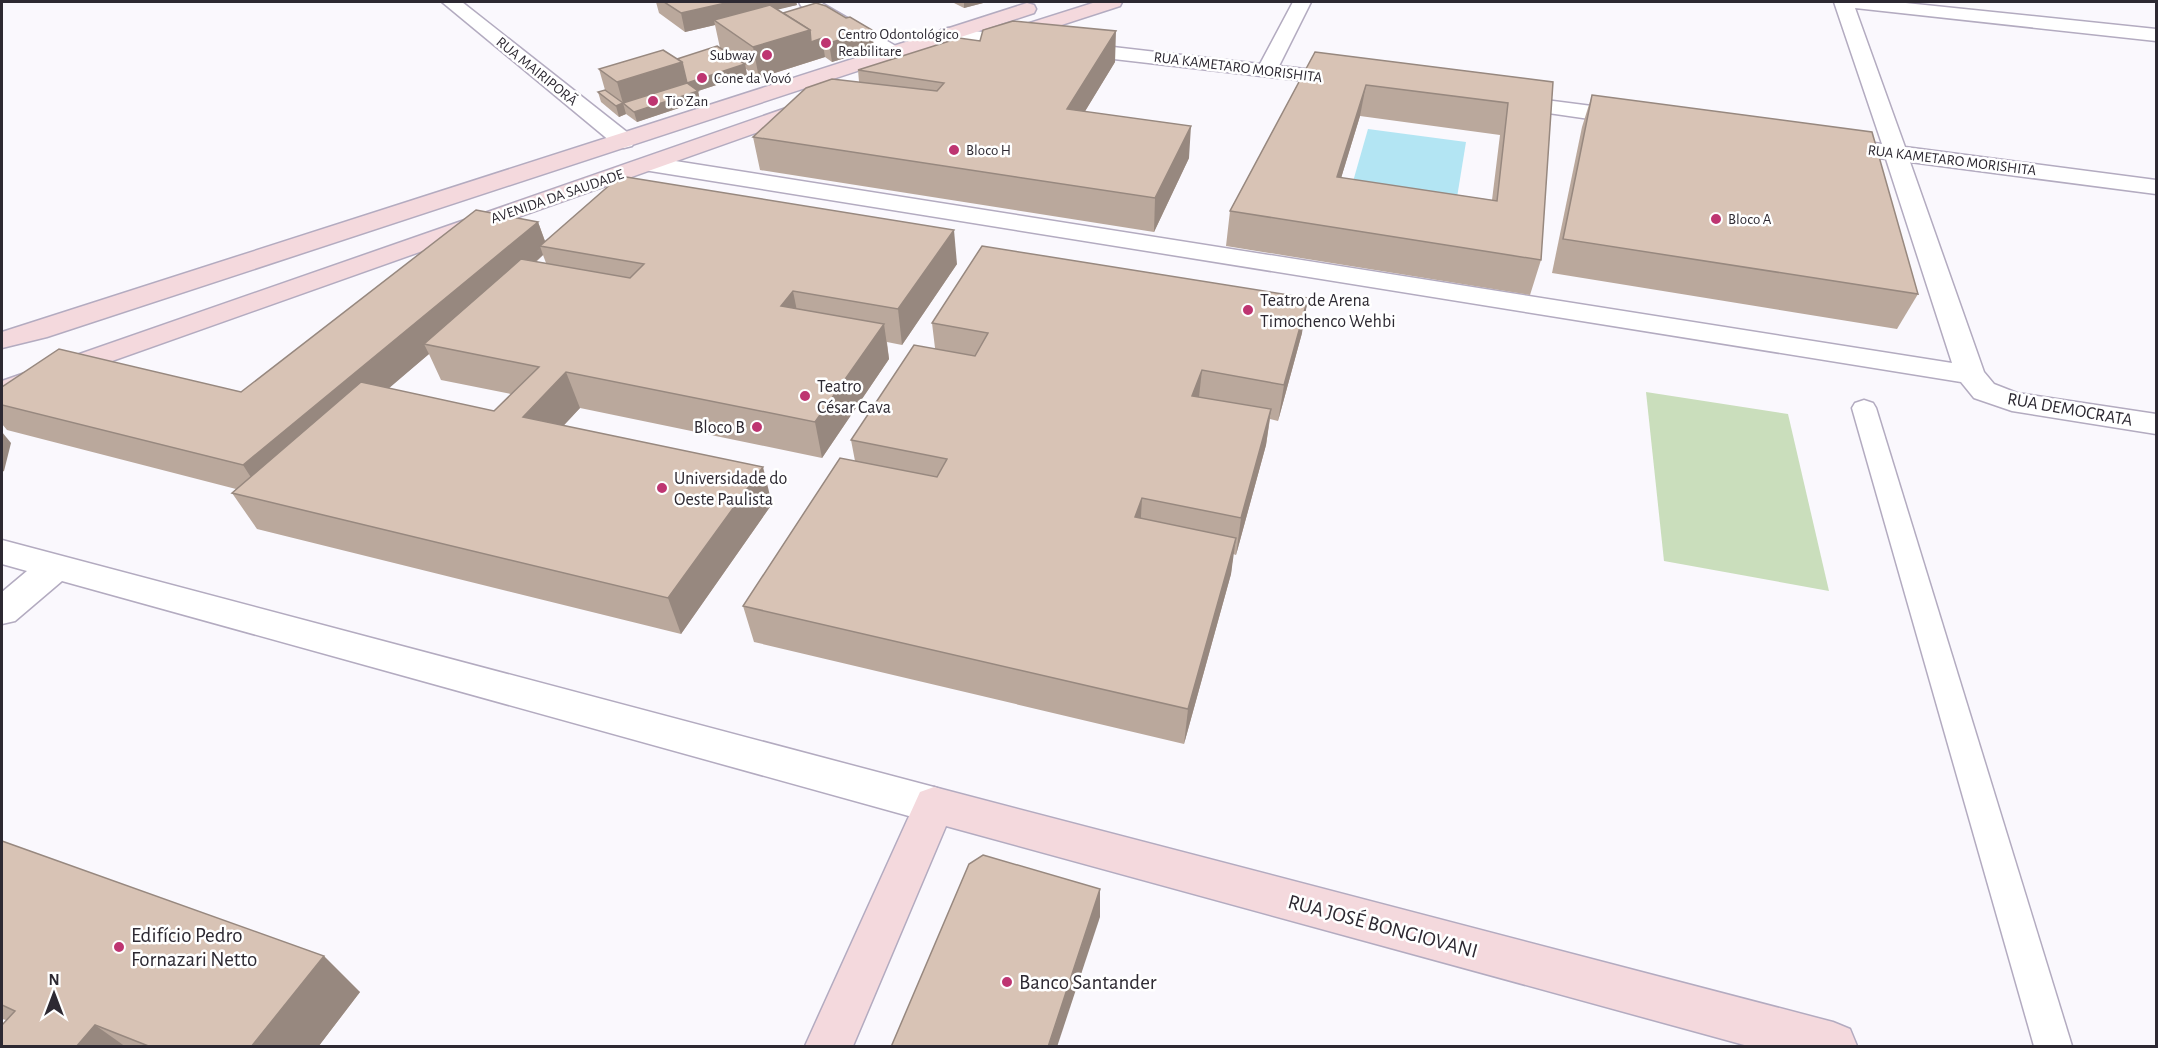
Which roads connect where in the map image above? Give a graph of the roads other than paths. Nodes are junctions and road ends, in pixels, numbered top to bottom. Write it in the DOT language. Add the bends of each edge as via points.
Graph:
graph roads {
  1 [pos="451,2"];
  2 [pos="808,2"];
  3 [pos="1048,2"];
  4 [pos="1113,2"];
  5 [pos="1302,2"];
  6 [pos="1843,2"];
  7 [pos="1850,2"];
  8 [pos="948,34"];
  9 [pos="2157,35"];
  10 [pos="998,39"];
  11 [pos="892,53"];
  12 [pos="918,67"];
  13 [pos="1267,69"];
  14 [pos="1375,83"];
  15 [pos="864,86"];
  16 [pos="831,98"];
  17 [pos="1481,98"];
  18 [pos="1647,120"];
  19 [pos="624,141"];
  20 [pos="1813,142"];
  21 [pos="1896,153"];
  22 [pos="650,164"];
  23 [pos="2157,187"];
  24 [pos="2,340"];
  25 [pos="1977,383"];
  26 [pos="2,391"];
  27 [pos="1864,408"];
  28 [pos="2157,424"];
  29 [pos="2,552"];
  30 [pos="54,568"];
  31 [pos="2,610"];
  32 [pos="933,805"];
  33 [pos="829,1047"];
  34 [pos="1833,1047"];
  35 [pos="2053,1047"];
  1 -- 19 [label="street, RUA MAIRIPORÃ"];
  2 -- 11 [label="street"];
  3 -- 8 [label="street, AVENIDA DA SAUDADE"];
  4 -- 10 [label="street"];
  5 -- 13 [label="street"];
  6 -- 21 [label="street"];
  7 -- 9 [label="street"];
  8 -- 10 [label="street, RUA KAMETARO MORISHITA"];
  8 -- 11 [label="street, AVENIDA DA SAUDADE"];
  10 -- 12 [label="street"];
  10 -- 13 [label="street, RUA KAMETARO MORISHITA"];
  11 -- 12 [label="street"];
  11 -- 19 [label="street, AVENIDA DA SAUDADE"];
  12 -- 15 [label="street"];
  13 -- 14 [label="street, RUA KAMETARO MORISHITA"];
  16 -- 22 [label="street, AVENIDA DA SAUDADE"];
  17 -- 18 [label="street"];
  19 -- 24 [label="street, AVENIDA DA SAUDADE"];
  20 -- 21 [label="street, RUA KAMETARO MORISHITA"];
  21 -- 23 [label="street, RUA KAMETARO MORISHITA"];
  21 -- 25 [label="street"];
  22 -- 25 [label="street, RUA DEMOCRATA"];
  22 -- 26 [label="street, AVENIDA DA SAUDADE"];
  25 -- 28 [label="street, RUA DEMOCRATA" via="2012,402"];
  27 -- 35 [label="lane"];
  29 -- 30 [label="street"];
  30 -- 31 [label="street"];
  30 -- 32 [label="street"];
  32 -- 33 [label="street"];
  32 -- 34 [label="street, RUA JOSÉ BONGIOVANI"];
}
